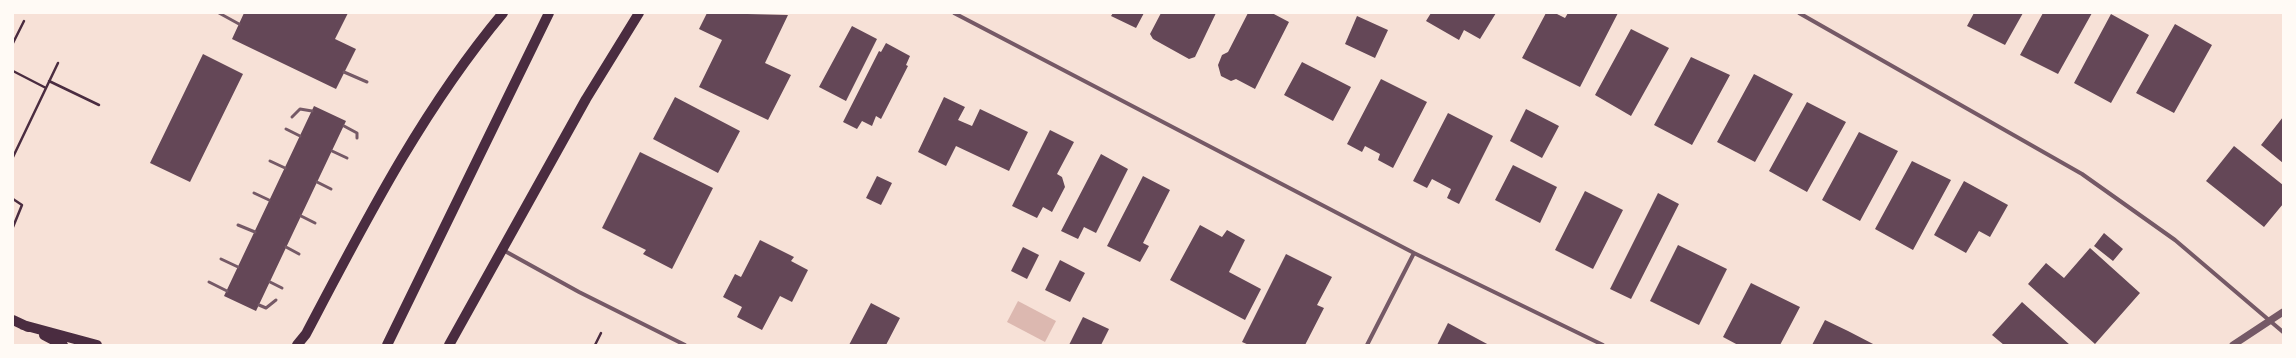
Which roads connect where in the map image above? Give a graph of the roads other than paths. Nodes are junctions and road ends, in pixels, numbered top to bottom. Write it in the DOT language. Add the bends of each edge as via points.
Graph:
graph roads {
  1 [pos="219,13"];
  2 [pos="503,13"];
  3 [pos="549,13"];
  4 [pos="639,13"];
  5 [pos="954,13"];
  6 [pos="1799,13"];
  7 [pos="239,24"];
  8 [pos="344,72"];
  9 [pos="367,82"];
  10 [pos="312,111"];
  11 [pos="292,117"];
  12 [pos="344,126"];
  13 [pos="286,129"];
  14 [pos="300,136"];
  15 [pos="357,138"];
  16 [pos="332,151"];
  17 [pos="347,158"];
  18 [pos="270,161"];
  19 [pos="285,168"];
  20 [pos="317,182"];
  21 [pos="331,189"];
  22 [pos="254,193"];
  23 [pos="269,200"];
  24 [pos="301,216"];
  25 [pos="315,223"];
  26 [pos="238,225"];
  27 [pos="255,232"];
  28 [pos="286,247"];
  29 [pos="503,250"];
  30 [pos="1414,253"];
  31 [pos="299,254"];
  32 [pos="221,259"];
  33 [pos="238,267"];
  34 [pos="209,282"];
  35 [pos="270,282"];
  36 [pos="282,288"];
  37 [pos="227,291"];
  38 [pos="276,300"];
  39 [pos="259,305"];
  40 [pos="2283,312"];
  41 [pos="13,320"];
  42 [pos="2270,321"];
  43 [pos="23,325"];
  44 [pos="2283,332"];
  45 [pos="676,340"];
  46 [pos="63,345"];
  47 [pos="97,345"];
  48 [pos="297,345"];
  49 [pos="387,345"];
  50 [pos="449,345"];
  51 [pos="674,345"];
  52 [pos="685,345"];
  53 [pos="1367,345"];
  54 [pos="1603,345"];
  55 [pos="2233,345"];
  1 -- 7 [label="lane"];
  2 -- 48 [label="main road" via="429,112 374,204 306,334"];
  3 -- 49 [label="main road"];
  4 -- 29 [label="main road" via="586,99"];
  5 -- 30 [label="street"];
  6 -- 42 [label="street" via="2082,174 2175,240"];
  8 -- 9 [label="lane"];
  10 -- 11 [label="lane" via="300,108"];
  12 -- 15 [label="lane" via="357,133"];
  13 -- 14 [label="lane"];
  16 -- 17 [label="lane"];
  18 -- 19 [label="lane"];
  20 -- 21 [label="lane"];
  22 -- 23 [label="lane"];
  24 -- 25 [label="lane"];
  26 -- 27 [label="lane"];
  28 -- 31 [label="lane"];
  29 -- 45 [label="street" via="579,292"];
  29 -- 50 [label="main road"];
  30 -- 53 [label="street"];
  30 -- 54 [label="street"];
  32 -- 33 [label="lane"];
  34 -- 37 [label="lane"];
  35 -- 36 [label="lane"];
  38 -- 39 [label="lane" via="266,308"];
  40 -- 42 [label="street"];
  41 -- 43 [label="main road"];
  42 -- 44 [label="street"];
  42 -- 55 [label="street"];
  43 -- 46 [label="main road"];
  43 -- 47 [label="main road"];
  45 -- 51 [label="lane"];
  45 -- 52 [label="street"];
}
